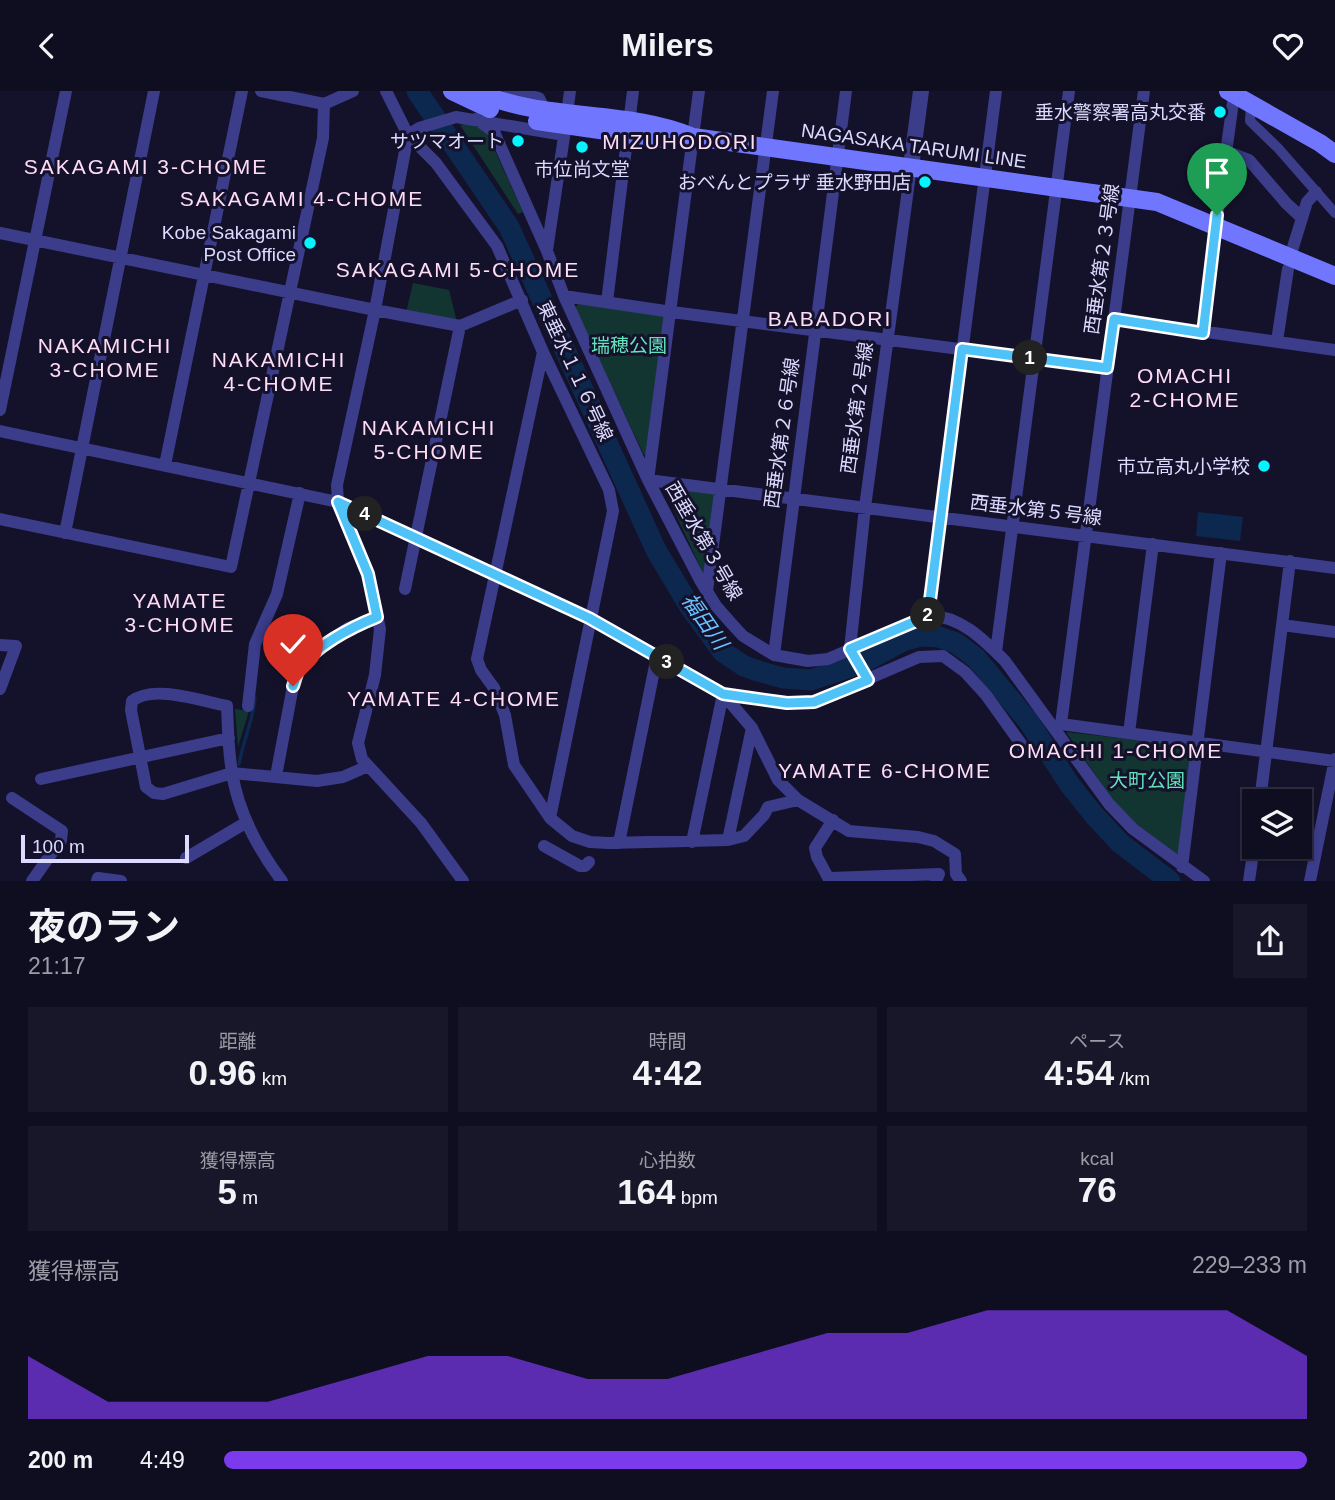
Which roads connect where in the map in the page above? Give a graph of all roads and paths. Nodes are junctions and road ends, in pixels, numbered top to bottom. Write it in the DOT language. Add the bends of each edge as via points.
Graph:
graph roads {
  1 [pos="66,91"];
  2 [pos="154,91"];
  3 [pos="242,91"];
  4 [pos="261,91"];
  5 [pos="353,91"];
  6 [pos="386,91"];
  7 [pos="452,91"];
  8 [pos="476,91"];
  9 [pos="509,91"];
  10 [pos="570,91"];
  11 [pos="633,91"];
  12 [pos="699,91"];
  13 [pos="773,91"];
  14 [pos="846,91"];
  15 [pos="921,91"];
  16 [pos="996,91"];
  17 [pos="1069,91"];
  18 [pos="1144,91"];
  19 [pos="1231,93"];
  20 [pos="324,104"];
  21 [pos="1251,104"];
  22 [pos="545,111"];
  23 [pos="476,119"];
  24 [pos="565,125"];
  25 [pos="628,127"];
  26 [pos="414,131"];
  27 [pos="693,137"];
  28 [pos="766,147"];
  29 [pos="1226,151"];
  30 [pos="1335,154"];
  31 [pos="838,156"];
  32 [pos="911,167"];
  33 [pos="985,177"];
  34 [pos="1057,187"];
  35 [pos="1316,192"];
  36 [pos="1130,200"];
  37 [pos="1335,213"];
  38 [pos="1302,218"];
  39 [pos="1215,231"];
  40 [pos="0,233"];
  41 [pos="34,240"];
  42 [pos="547,251"];
  43 [pos="119,257"];
  44 [pos="1289,263"];
  45 [pos="205,274"];
  46 [pos="1335,276"];
  47 [pos="1335,289"];
  48 [pos="289,292"];
  49 [pos="564,296"];
  50 [pos="522,300"];
  51 [pos="607,302"];
  52 [pos="375,310"];
  53 [pos="672,312"];
  54 [pos="1114,319"];
  55 [pos="743,320"];
  56 [pos="460,325"];
  57 [pos="815,329"];
  58 [pos="1203,333"];
  59 [pos="888,338"];
  60 [pos="1277,341"];
  61 [pos="962,349"];
  62 [pos="1335,350"];
  63 [pos="543,352"];
  64 [pos="1035,359"];
  65 [pos="1107,368"];
  66 [pos="0,411"];
  67 [pos="0,431"];
  68 [pos="82,449"];
  69 [pos="165,465"];
  70 [pos="648,480"];
  71 [pos="248,482"];
  72 [pos="721,489"];
  73 [pos="300,493"];
  74 [pos="792,498"];
  75 [pos="338,502"];
  76 [pos="865,507"];
  77 [pos="940,517"];
  78 [pos="0,519"];
  79 [pos="1012,526"];
  80 [pos="65,533"];
  81 [pos="1086,536"];
  82 [pos="416,539"];
  83 [pos="1153,544"];
  84 [pos="1221,553"];
  85 [pos="1290,561"];
  86 [pos="1335,568"];
  87 [pos="497,573"];
  88 [pos="405,589"];
  89 [pos="707,591"];
  90 [pos="928,616"];
  91 [pos="377,617"];
  92 [pos="589,618"];
  93 [pos="1282,625"];
  94 [pos="1335,632"];
  95 [pos="0,646"];
  96 [pos="850,649"];
  97 [pos="996,652"];
  98 [pos="774,655"];
  99 [pos="657,656"];
  100 [pos="868,680"];
  101 [pos="0,689"];
  102 [pos="723,694"];
  103 [pos="248,706"];
  104 [pos="1058,726"];
  105 [pos="752,728"];
  106 [pos="1129,733"];
  107 [pos="229,738"];
  108 [pos="1197,742"];
  109 [pos="1024,748"];
  110 [pos="1267,752"];
  111 [pos="140,758"];
  112 [pos="1335,760"];
  113 [pos="368,766"];
  114 [pos="232,773"];
  115 [pos="276,776"];
  116 [pos="40,779"];
  117 [pos="1262,789"];
  118 [pos="12,798"];
  119 [pos="798,800"];
  120 [pos="550,818"];
  121 [pos="833,820"];
  122 [pos="247,823"];
  123 [pos="728,840"];
  124 [pos="692,842"];
  125 [pos="619,843"];
  126 [pos="544,846"];
  127 [pos="942,846"];
  128 [pos="186,858"];
  129 [pos="1252,859"];
  130 [pos="589,862"];
  131 [pos="1182,867"];
  132 [pos="937,877"];
  133 [pos="956,878"];
  134 [pos="830,879"];
  135 [pos="32,880"];
  136 [pos="97,880"];
  137 [pos="121,880"];
  138 [pos="282,880"];
  139 [pos="463,880"];
  140 [pos="1204,880"];
  141 [pos="1249,880"];
  142 [pos="1310,880"];
  1 -- 41 [label="street"];
  2 -- 43 [label="street"];
  3 -- 45 [label="street"];
  4 -- 20 [label="street"];
  5 -- 20 [label="street"];
  6 -- 26 [label="street, 東垂水１１６号線"];
  7 -- 24 [label="main road, NAGASAKA TARUMI LINE" via="491,110"];
  8 -- 22 [label="main road, NAGASAKA TARUMI LINE"];
  9 -- 22 [label="street" via="539,98"];
  10 -- 24 [label="street"];
  11 -- 25 [label="street"];
  12 -- 27 [label="street"];
  13 -- 28 [label="street"];
  14 -- 31 [label="street, 西垂水第２６号線"];
  15 -- 32 [label="street, 西垂水第２号線"];
  16 -- 33 [label="street"];
  17 -- 34 [label="street"];
  18 -- 36 [label="street, 西垂水第２３号線"];
  19 -- 21 [label="main road"];
  19 -- 29 [label="street"];
  20 -- 48 [label="street" via="323,138"];
  21 -- 30 [label="main road"];
  21 -- 35 [label="street" via="1250,121"];
  22 -- 24 [label="main road, NAGASAKA TARUMI LINE"];
  23 -- 24 [label="street"];
  23 -- 26 [label="street" via="456,117"];
  23 -- 42 [label="street, 西垂水第３号線" via="494,132"];
  24 -- 25 [label="main road, NAGASAKA TARUMI LINE"];
  24 -- 42 [label="street"];
  25 -- 27 [label="main road, NAGASAKA TARUMI LINE" via="672,141"];
  25 -- 51 [label="street"];
  26 -- 50 [label="street, 東垂水１１６号線" via="497,246"];
  26 -- 52 [label="street"];
  27 -- 28 [label="main road, NAGASAKA TARUMI LINE"];
  27 -- 53 [label="street"];
  28 -- 31 [label="main road, NAGASAKA TARUMI LINE"];
  28 -- 55 [label="street"];
  29 -- 38 [label="street" via="1250,160"];
  29 -- 39 [label="street"];
  31 -- 32 [label="main road, NAGASAKA TARUMI LINE"];
  31 -- 57 [label="street, 西垂水第２６号線"];
  32 -- 33 [label="main road, NAGASAKA TARUMI LINE"];
  32 -- 59 [label="street, 西垂水第２号線"];
  33 -- 34 [label="main road, NAGASAKA TARUMI LINE"];
  33 -- 61 [label="street"];
  34 -- 36 [label="main road, NAGASAKA TARUMI LINE"];
  34 -- 64 [label="street"];
  35 -- 37 [label="street"];
  35 -- 38 [label="street"];
  36 -- 39 [label="main road, NAGASAKA TARUMI LINE" via="1157,202"];
  36 -- 54 [label="street, 西垂水第２３号線"];
  38 -- 44 [label="street"];
  39 -- 44 [label="main road, NAGASAKA TARUMI LINE"];
  39 -- 58 [label="street"];
  40 -- 41 [label="street"];
  41 -- 43 [label="street"];
  41 -- 66 [label="street"];
  42 -- 49 [label="street, 西垂水第３号線"];
  43 -- 45 [label="street"];
  43 -- 68 [label="street"];
  44 -- 46 [label="main road, NAGASAKA TARUMI LINE"];
  44 -- 47 [label="main road, NAGASAKA TARUMI LINE"];
  44 -- 60 [label="street"];
  45 -- 48 [label="street"];
  45 -- 69 [label="street"];
  48 -- 52 [label="street"];
  48 -- 71 [label="street"];
  49 -- 51 [label="street"];
  49 -- 70 [label="street, 西垂水第３号線"];
  50 -- 56 [label="street"];
  50 -- 63 [label="street, 東垂水１１６号線"];
  51 -- 53 [label="street"];
  52 -- 56 [label="street"];
  52 -- 75 [label="street" via="337,485"];
  53 -- 55 [label="street"];
  53 -- 70 [label="street"];
  54 -- 58 [label="street"];
  54 -- 65 [label="street, 西垂水第２３号線"];
  55 -- 57 [label="street"];
  55 -- 72 [label="street"];
  56 -- 82 [label="street"];
  57 -- 59 [label="street"];
  57 -- 74 [label="street, 西垂水第２６号線"];
  58 -- 60 [label="street"];
  59 -- 61 [label="street"];
  59 -- 76 [label="street, 西垂水第２号線"];
  60 -- 62 [label="street"];
  61 -- 64 [label="street"];
  61 -- 77 [label="street"];
  63 -- 87 [label="street"];
  63 -- 92 [label="street, 東垂水１１６号線" via="609,490 613,511"];
  64 -- 65 [label="street"];
  64 -- 79 [label="street"];
  65 -- 81 [label="street, 西垂水第２３号線"];
  67 -- 68 [label="street"];
  68 -- 69 [label="street"];
  68 -- 80 [label="street"];
  69 -- 71 [label="street"];
  70 -- 72 [label="street, 西垂水第５号線"];
  70 -- 89 [label="street, 西垂水第３号線"];
  71 -- 73 [label="street"];
  71 -- 80 [label="street" via="231,567"];
  72 -- 74 [label="street, 西垂水第５号線"];
  72 -- 89 [label="street"];
  73 -- 75 [label="street"];
  73 -- 103 [label="street" via="277,594 255,644"];
  74 -- 76 [label="street, 西垂水第５号線"];
  74 -- 98 [label="street, 西垂水第２６号線"];
  75 -- 82 [label="street"];
  75 -- 91 [label="street" via="368,574"];
  76 -- 77 [label="street, 西垂水第５号線"];
  76 -- 96 [label="street, 西垂水第２号線"];
  77 -- 79 [label="street, 西垂水第５号線"];
  77 -- 90 [label="street"];
  78 -- 80 [label="street"];
  79 -- 81 [label="street, 西垂水第５号線"];
  79 -- 97 [label="street"];
  81 -- 83 [label="street, 西垂水第５号線"];
  81 -- 104 [label="street, 西垂水第２３号線"];
  82 -- 87 [label="street"];
  82 -- 88 [label="street"];
  83 -- 84 [label="street, 西垂水第５号線"];
  83 -- 106 [label="street"];
  84 -- 85 [label="street, 西垂水第５号線"];
  84 -- 108 [label="street"];
  85 -- 86 [label="street, 西垂水第５号線"];
  85 -- 93 [label="street"];
  87 -- 92 [label="street"];
  87 -- 120 [label="street" via="478,659 505,715 514,765"];
  89 -- 98 [label="street, 西垂水第３号線" via="743,636"];
  90 -- 96 [label="street, 西垂水第３号線"];
  90 -- 97 [label="street" via="948,618"];
  91 -- 113 [label="street" via="375,675 358,743"];
  91 -- 115 [label="street" via="348,628 299,670"];
  92 -- 99 [label="street"];
  92 -- 120 [label="street, 東垂水１１６号線"];
  93 -- 94 [label="street"];
  93 -- 110 [label="street"];
  95 -- 101 [label="street" via="16,646"];
  96 -- 98 [label="street, 西垂水第３号線" via="828,659 808,661"];
  96 -- 100 [label="street"];
  97 -- 104 [label="street"];
  99 -- 102 [label="street"];
  99 -- 125 [label="street"];
  100 -- 102 [label="street" via="814,702"];
  100 -- 109 [label="street" via="919,657 943,656 986,695"];
  102 -- 105 [label="street"];
  102 -- 124 [label="street"];
  104 -- 106 [label="street"];
  104 -- 131 [label="street" via="1109,804"];
  105 -- 119 [label="street" via="778,780"];
  105 -- 123 [label="street"];
  106 -- 108 [label="street"];
  107 -- 111 [label="street"];
  107 -- 111 [label="street" via="227,706 159,692 140,694 132,701 131,710"];
  107 -- 114 [label="street"];
  108 -- 110 [label="street"];
  108 -- 131 [label="street"];
  110 -- 112 [label="street"];
  110 -- 117 [label="street"];
  111 -- 114 [label="street" via="146,787 155,793"];
  111 -- 116 [label="street"];
  112 -- 142 [label="street"];
  113 -- 115 [label="street" via="317,781"];
  113 -- 139 [label="street" via="422,823"];
  114 -- 115 [label="street"];
  114 -- 122 [label="street"];
  118 -- 135 [label="street" via="62,831 61,840"];
  119 -- 121 [label="street"];
  119 -- 123 [label="street" via="768,807 744,836"];
  120 -- 125 [label="street" via="572,836"];
  121 -- 127 [label="street" via="849,831 902,834"];
  121 -- 134 [label="street" via="815,848"];
  122 -- 128 [label="street"];
  122 -- 138 [label="street"];
  123 -- 124 [label="street"];
  124 -- 125 [label="street"];
  126 -- 130 [label="street" via="580,866"];
  127 -- 132 [label="street" via="944,859"];
  127 -- 133 [label="street" via="955,854"];
  129 -- 141 [label="street"];
  131 -- 140 [label="street"];
  132 -- 134 [label="street"];
  136 -- 137 [label="street"];
}
